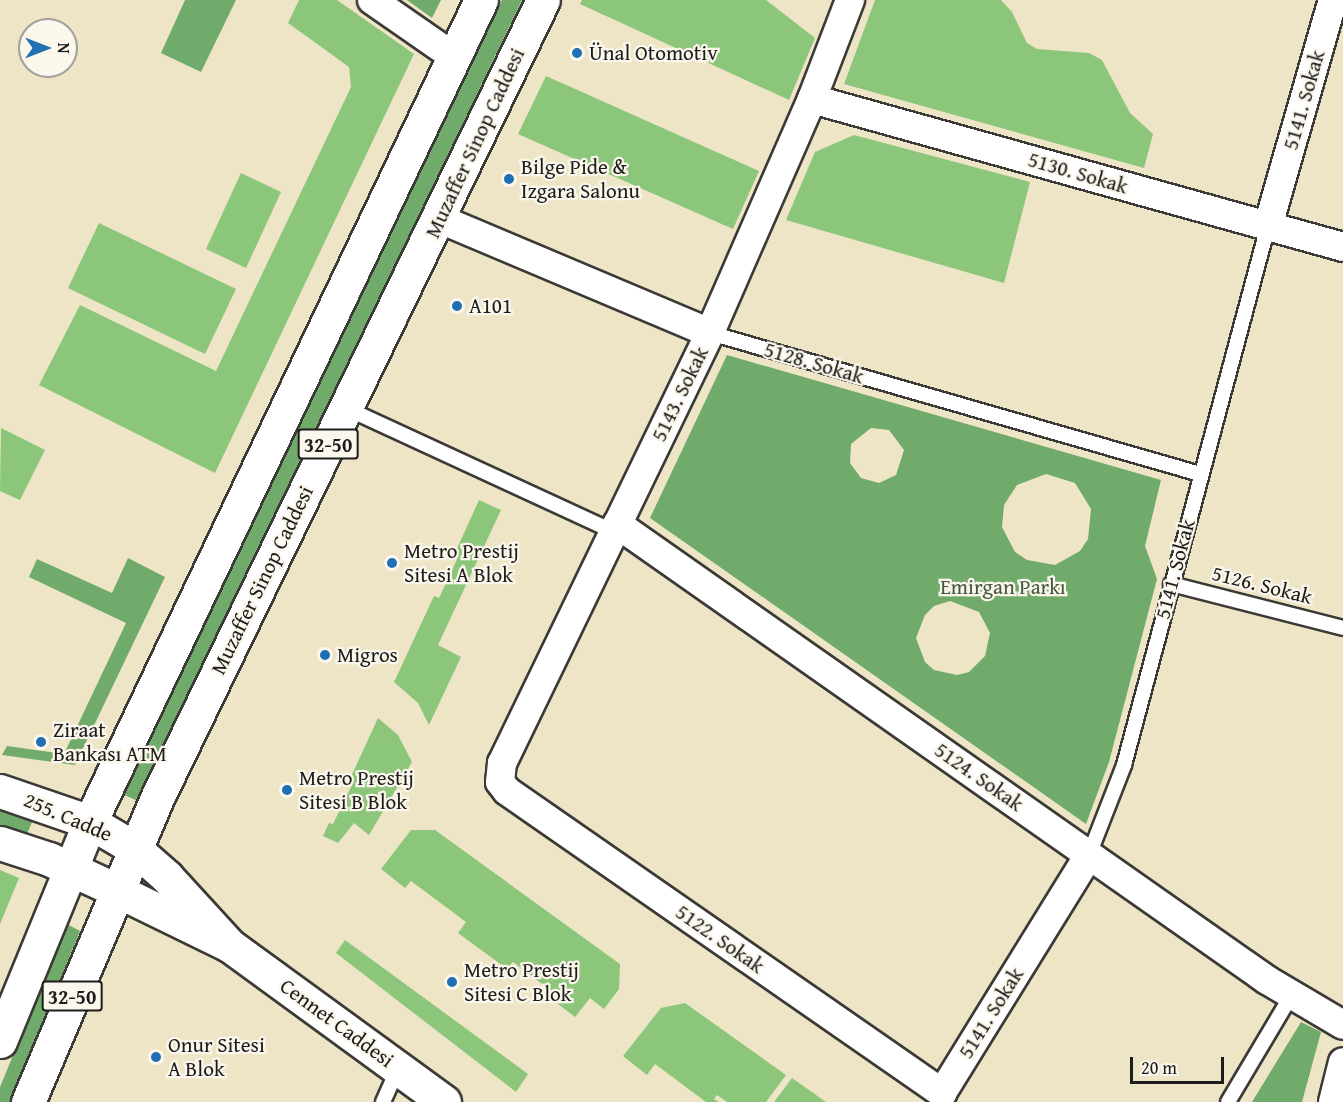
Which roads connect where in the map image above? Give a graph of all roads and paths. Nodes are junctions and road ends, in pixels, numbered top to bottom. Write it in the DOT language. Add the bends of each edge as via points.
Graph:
graph roads {
  1 [pos="372,0"];
  2 [pos="481,0"];
  3 [pos="543,0"];
  4 [pos="850,0"];
  5 [pos="1333,0"];
  6 [pos="454,57"];
  7 [pos="812,99"];
  8 [pos="440,219"];
  9 [pos="1268,226"];
  10 [pos="1343,247"];
  11 [pos="710,333"];
  12 [pos="346,408"];
  13 [pos="1200,474"];
  14 [pos="616,528"];
  15 [pos="1171,584"];
  16 [pos="1343,628"];
  17 [pos="500,782"];
  18 [pos="0,791"];
  19 [pos="90,822"];
  20 [pos="0,843"];
  21 [pos="134,848"];
  22 [pos="1089,855"];
  23 [pos="71,868"];
  24 [pos="116,890"];
  25 [pos="229,945"];
  26 [pos="1291,996"];
  27 [pos="1343,1025"];
  28 [pos="0,1041"];
  29 [pos="1343,1062"];
  30 [pos="398,1068"];
  31 [pos="939,1097"];
  32 [pos="28,1102"];
  33 [pos="383,1102"];
  34 [pos="444,1102"];
  35 [pos="1228,1102"];
  36 [pos="1333,1102"];
  1 -- 6 [label="street"];
  2 -- 6 [label="main road, 32-50"];
  3 -- 8 [label="main road, Muzaffer Sinop Caddesi / 32-50"];
  4 -- 7 [label="street, 5143. Sokak"];
  5 -- 9 [label="street, 5141. Sokak"];
  6 -- 19 [label="main road, 32-50"];
  7 -- 9 [label="street, 5130. Sokak"];
  7 -- 11 [label="street, 5143. Sokak"];
  8 -- 11 [label="street, 5128. Sokak"];
  8 -- 12 [label="main road, Muzaffer Sinop Caddesi / 32-50"];
  9 -- 10 [label="street, 5130. Sokak"];
  9 -- 13 [label="lane, 5141. Sokak"];
  11 -- 13 [label="lane, 5128. Sokak"];
  11 -- 14 [label="street, 5143. Sokak"];
  12 -- 14 [label="lane"];
  12 -- 21 [label="main road, Muzaffer Sinop Caddesi / 32-50"];
  13 -- 15 [label="lane, 5141. Sokak"];
  14 -- 17 [label="street, 5143. Sokak" via="502,763"];
  14 -- 22 [label="street, 5124. Sokak"];
  15 -- 16 [label="lane, 5126. Sokak"];
  15 -- 22 [label="lane, 5141. Sokak" via="1124,765"];
  17 -- 31 [label="street, 5122. Sokak" via="507,791"];
  18 -- 19 [label="main road, 255. Cadde"];
  19 -- 21 [label="main road, 255. Cadde"];
  19 -- 23 [label="main road, 32-50"];
  20 -- 23 [label="main road"];
  21 -- 24 [label="main road, Muzaffer Sinop Caddesi / 32-50"];
  21 -- 25 [label="main road, Cennet Caddesi" via="167,877"];
  22 -- 26 [label="street, 5124. Sokak"];
  22 -- 31 [label="street, 5141. Sokak"];
  23 -- 24 [label="main road"];
  23 -- 28 [label="main road, 32-50"];
  24 -- 25 [label="main road, Cennet Caddesi"];
  24 -- 32 [label="main road, Muzaffer Sinop Caddesi / 32-50"];
  25 -- 30 [label="main road, Cennet Caddesi"];
  26 -- 27 [label="street, 5124. Sokak"];
  26 -- 35 [label="lane"];
  29 -- 36 [label="street"];
  30 -- 33 [label="lane"];
  30 -- 34 [label="main road, Cennet Caddesi"];
}
